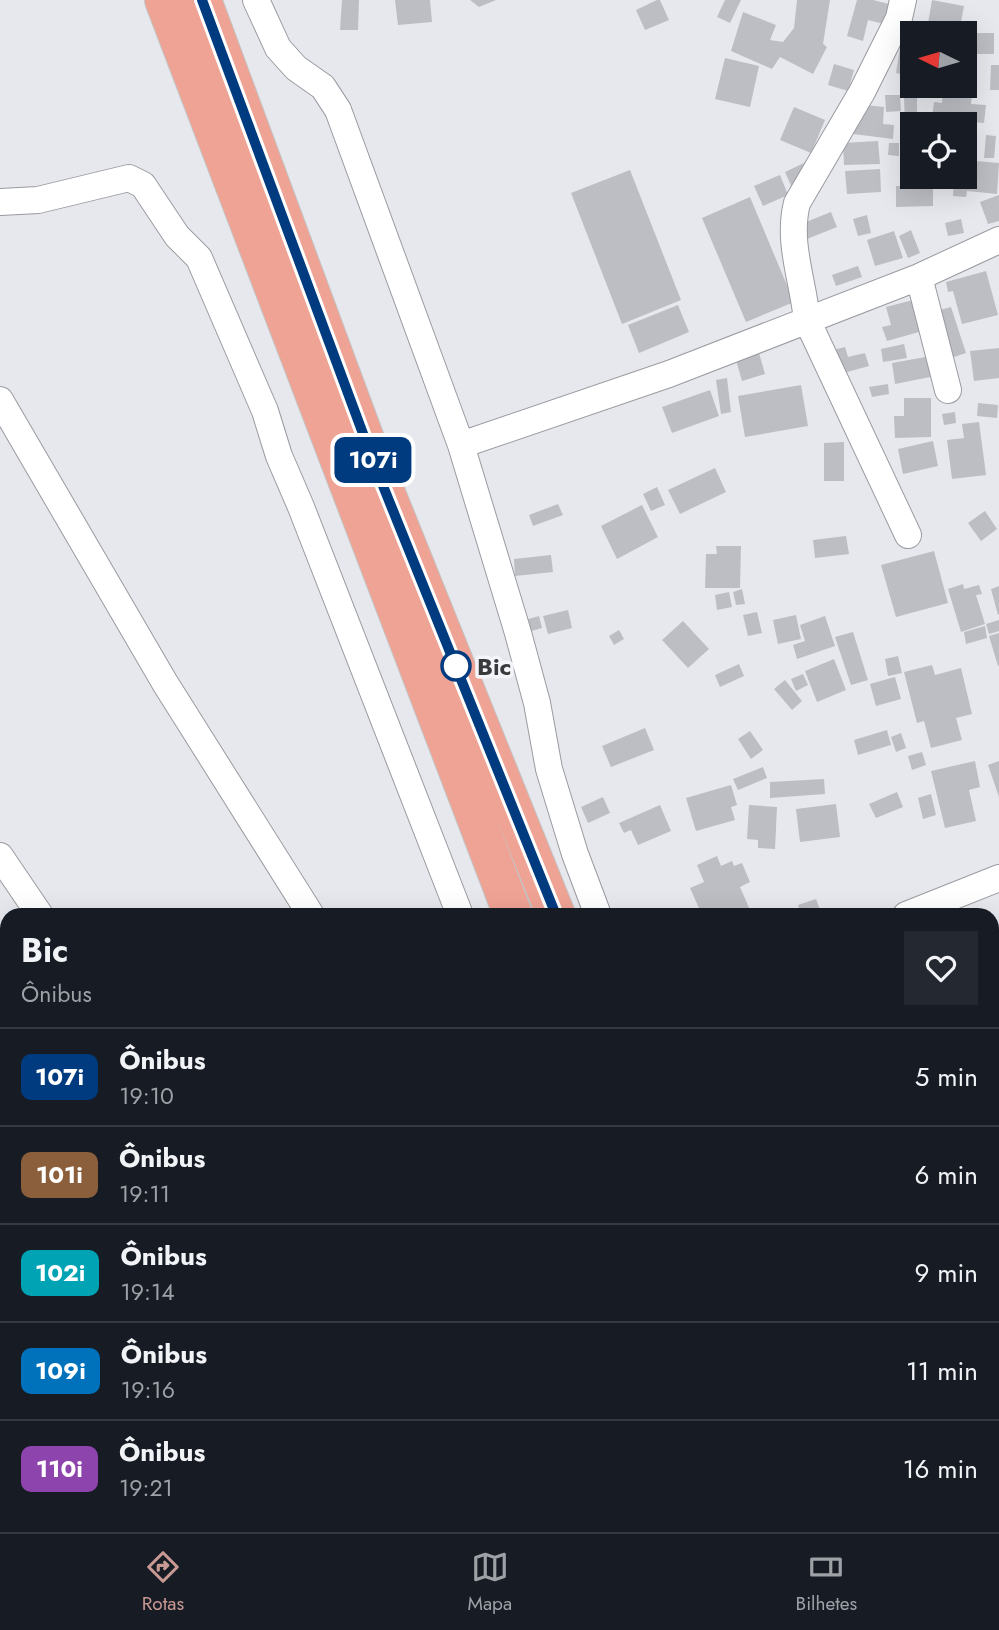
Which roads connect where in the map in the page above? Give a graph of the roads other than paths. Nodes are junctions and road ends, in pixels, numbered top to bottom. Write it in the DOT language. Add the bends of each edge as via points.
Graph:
graph roads {
  1 [pos="164,0"];
  2 [pos="202,0"];
  3 [pos="256,0"];
  4 [pos="903,0"];
  5 [pos="0,202"];
  6 [pos="999,240"];
  7 [pos="919,277"];
  8 [pos="807,320"];
  9 [pos="948,390"];
  10 [pos="0,400"];
  11 [pos="461,445"];
  12 [pos="908,536"];
  13 [pos="0,856"];
  14 [pos="999,878"];
  15 [pos="35,908"];
  16 [pos="307,908"];
  17 [pos="457,908"];
  18 [pos="510,908"];
  19 [pos="553,908"];
  20 [pos="595,908"];
  21 [pos="924,908"];
  1 -- 18 [label="highway"];
  2 -- 19 [label="highway" via="375,466"];
  3 -- 11 [label="street" via="278,48 296,68 323,86 338,110"];
  4 -- 8 [label="street" via="899,18 862,92 797,203 793,242"];
  5 -- 17 [label="street" via="38,200 129,178 137,180 177,236 199,258 265,411"];
  6 -- 7 [label="street"];
  7 -- 8 [label="street"];
  7 -- 9 [label="street"];
  8 -- 11 [label="street" via="669,374"];
  8 -- 12 [label="street"];
  10 -- 16 [label="street" via="165,683"];
  11 -- 20 [label="street" via="531,680 549,769"];
  13 -- 15 [label="street"];
  14 -- 21 [label="street"];
}
